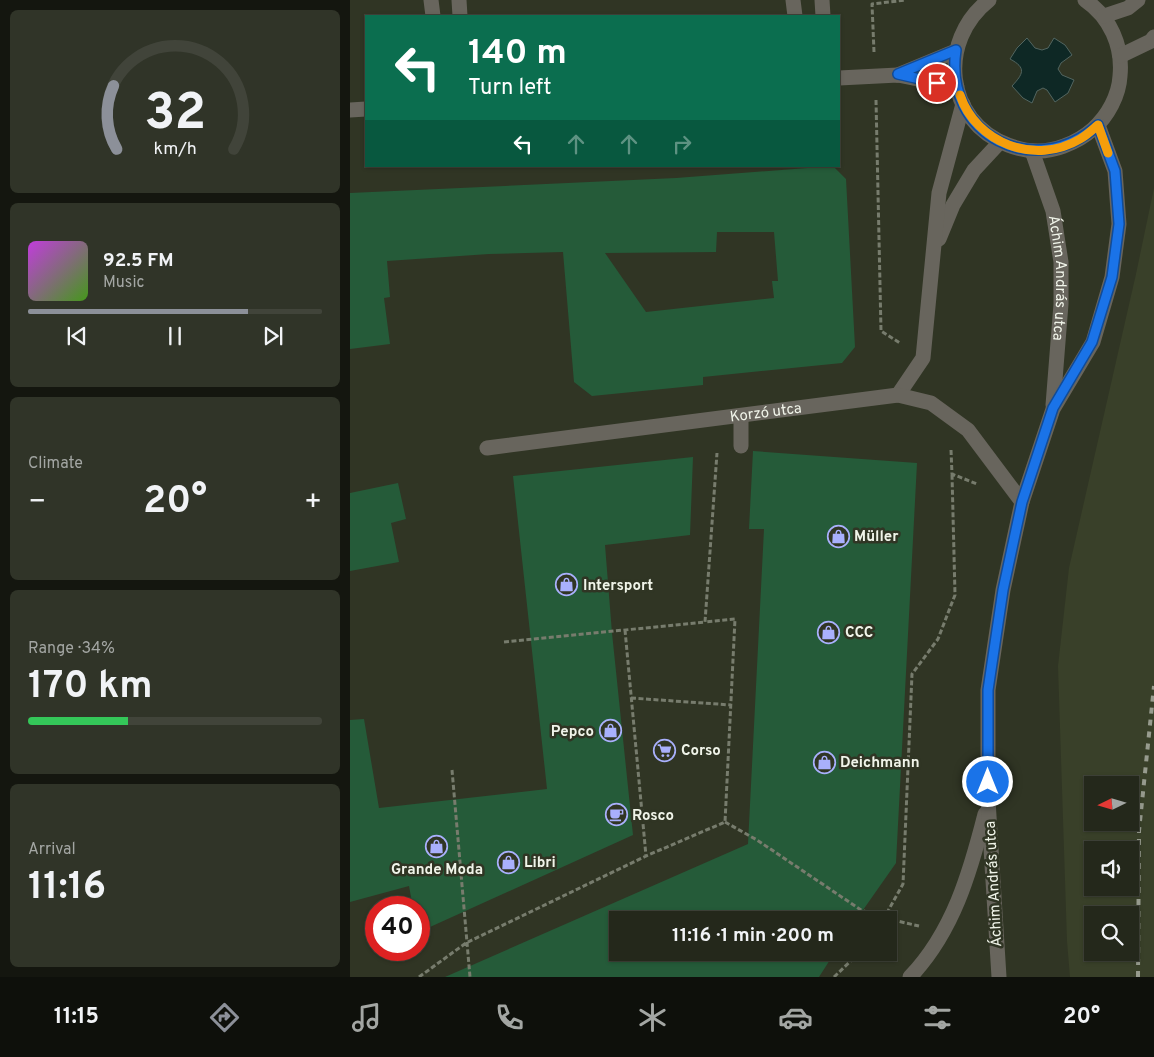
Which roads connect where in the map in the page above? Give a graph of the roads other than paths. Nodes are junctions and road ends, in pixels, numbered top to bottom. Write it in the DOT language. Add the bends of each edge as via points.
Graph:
graph roads {
  1 [pos="431,0"];
  2 [pos="458,0"];
  3 [pos="794,0"];
  4 [pos="822,0"];
  5 [pos="989,0"];
  6 [pos="1138,0"];
  7 [pos="1096,6"];
  8 [pos="433,15"];
  9 [pos="460,15"];
  10 [pos="794,15"];
  11 [pos="824,15"];
  12 [pos="1154,37"];
  13 [pos="956,50"];
  14 [pos="1120,56"];
  15 [pos="898,74"];
  16 [pos="840,78"];
  17 [pos="957,87"];
  18 [pos="963,104"];
  19 [pos="365,109"];
  20 [pos="350,110"];
  21 [pos="1098,125"];
  22 [pos="1000,142"];
  23 [pos="1032,151"];
  24 [pos="933,254"];
  25 [pos="898,395"];
  26 [pos="1053,408"];
  27 [pos="741,416"];
  28 [pos="741,446"];
  29 [pos="487,448"];
  30 [pos="1022,502"];
  31 [pos="988,800"];
  32 [pos="995,976"];
  33 [pos="910,977"];
  1 -- 8 [label="street"];
  2 -- 9 [label="street"];
  3 -- 10 [label="street"];
  4 -- 11 [label="street"];
  5 -- 13 [label="street" via="969,20"];
  6 -- 7 [label="street" via="1128,8"];
  7 -- 14 [label="street" via="1114,34"];
  12 -- 14 [label="street"];
  13 -- 15 [label="street"];
  13 -- 17 [label="street" via="954,70"];
  14 -- 21 [label="street" via="1117,93"];
  15 -- 16 [label="street"];
  15 -- 17 [label="street"];
  17 -- 18 [label="street"];
  18 -- 22 [label="street" via="978,126"];
  18 -- 24 [label="street" via="939,193"];
  19 -- 20 [label="street"];
  21 -- 23 [label="street" via="1079,140 1056,149"];
  21 -- 26 [label="street, Áchim András utca" via="1115,171 1119,224 1112,277 1092,342"];
  22 -- 23 [label="street"];
  22 -- 24 [label="street" via="974,170 953,205"];
  23 -- 26 [label="street, Áchim András utca" via="1053,211 1061,262"];
  24 -- 25 [label="street" via="923,358"];
  25 -- 27 [label="street, Korzó utca"];
  25 -- 30 [label="street" via="931,403 968,430"];
  26 -- 30 [label="street, Áchim András utca"];
  27 -- 28 [label="street"];
  27 -- 29 [label="street, Korzó utca"];
  30 -- 31 [label="street, Áchim András utca" via="1003,590 988,690"];
  31 -- 32 [label="street, Áchim András utca"];
  31 -- 33 [label="street" via="962,893 945,931"];
}
